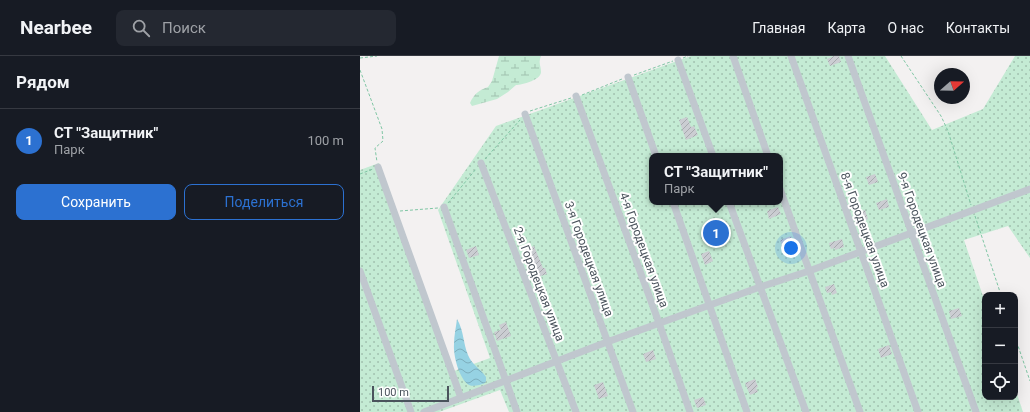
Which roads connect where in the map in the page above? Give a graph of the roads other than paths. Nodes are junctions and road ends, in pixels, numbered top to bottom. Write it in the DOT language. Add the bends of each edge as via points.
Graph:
graph roads {
  1 [pos="733,56"];
  2 [pos="791,56"];
  3 [pos="848,56"];
  4 [pos="678,60"];
  5 [pos="628,77"];
  6 [pos="576,96"];
  7 [pos="526,114"];
  8 [pos="655,153"];
  9 [pos="712,153"];
  10 [pos="767,153"];
  11 [pos="481,163"];
  12 [pos="378,167"];
  13 [pos="1030,189"];
  14 [pos="783,197"];
  15 [pos="674,205"];
  16 [pos="730,205"];
  17 [pos="444,207"];
  18 [pos="912,233"];
  19 [pos="861,252"];
  20 [pos="360,271"];
  21 [pos="809,271"];
  22 [pos="760,287"];
  23 [pos="710,305"];
  24 [pos="659,323"];
  25 [pos="607,342"];
  26 [pos="556,360"];
  27 [pos="506,380"];
  28 [pos="461,398"];
  29 [pos="411,412"];
  30 [pos="424,412"];
  31 [pos="517,412"];
  32 [pos="576,412"];
  33 [pos="633,412"];
  34 [pos="690,412"];
  35 [pos="747,412"];
  36 [pos="806,412"];
  37 [pos="860,412"];
  38 [pos="918,412"];
  39 [pos="976,412"];
  1 -- 10 [label="street"];
  2 -- 19 [label="street, 8-я Городецкая улица"];
  3 -- 18 [label="street, 9-я Городецкая улица"];
  4 -- 9 [label="street"];
  5 -- 8 [label="street"];
  6 -- 24 [label="street, 4-я Городецкая улица"];
  7 -- 25 [label="street, 3-я Городецкая улица"];
  11 -- 26 [label="street, 2-я Городецкая улица"];
  12 -- 28 [label="street"];
  13 -- 18 [label="street"];
  14 -- 21 [label="street"];
  15 -- 23 [label="street"];
  16 -- 22 [label="street"];
  17 -- 27 [label="street"];
  18 -- 19 [label="street"];
  18 -- 39 [label="street, 9-я Городецкая улица"];
  19 -- 21 [label="street"];
  19 -- 38 [label="street, 8-я Городецкая улица"];
  20 -- 29 [label="street"];
  21 -- 22 [label="street"];
  21 -- 37 [label="street"];
  22 -- 23 [label="street"];
  22 -- 36 [label="street"];
  23 -- 24 [label="street"];
  23 -- 35 [label="street"];
  24 -- 25 [label="street"];
  24 -- 34 [label="street, 4-я Городецкая улица"];
  25 -- 26 [label="street"];
  25 -- 33 [label="street, 3-я Городецкая улица"];
  26 -- 27 [label="street"];
  26 -- 32 [label="street, 2-я Городецкая улица"];
  27 -- 28 [label="street"];
  27 -- 31 [label="street"];
  28 -- 30 [label="street"];
}
